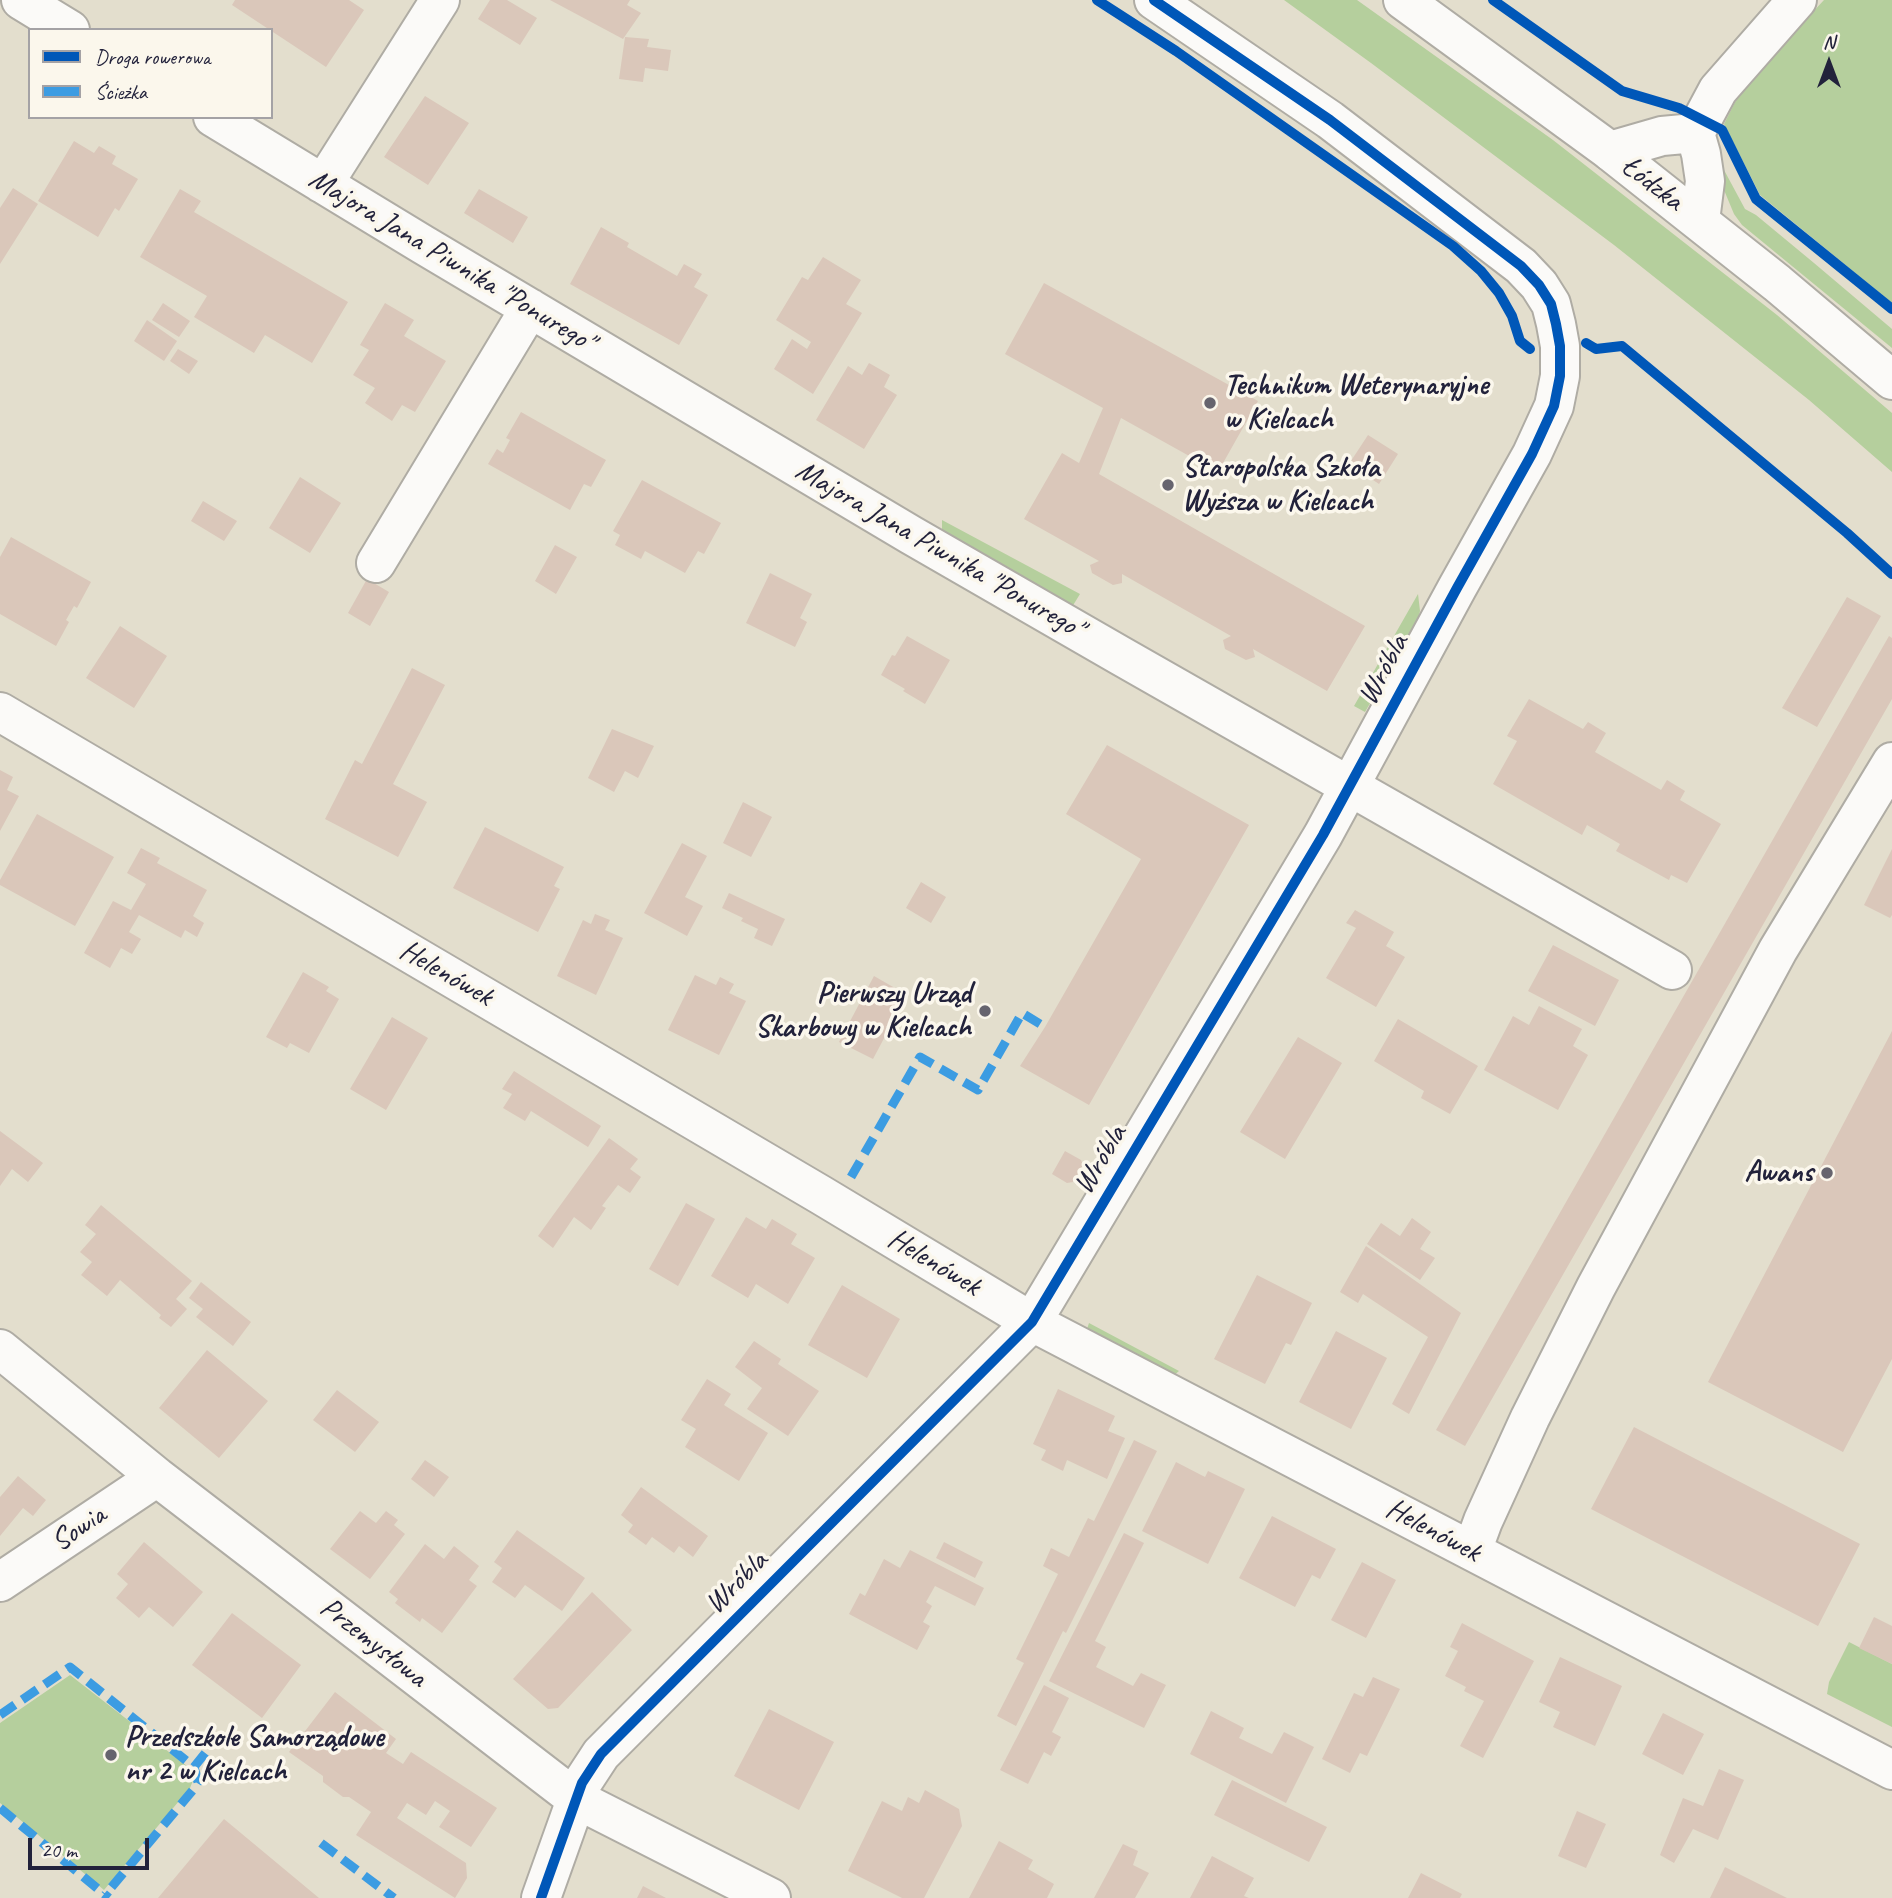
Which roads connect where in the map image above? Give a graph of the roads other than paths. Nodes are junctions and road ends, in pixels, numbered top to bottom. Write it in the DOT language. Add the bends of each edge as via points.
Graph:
graph roads {
  1 [pos="21,0"];
  2 [pos="440,0"];
  3 [pos="1154,0"];
  4 [pos="1403,0"];
  5 [pos="1797,0"];
  6 [pos="66,28"];
  7 [pos="216,119"];
  8 [pos="1695,133"];
  9 [pos="1610,151"];
  10 [pos="321,183"];
  11 [pos="1700,221"];
  12 [pos="530,308"];
  13 [pos="1892,380"];
  14 [pos="376,563"];
  15 [pos="0,712"];
  16 [pos="1892,762"];
  17 [pos="1349,786"];
  18 [pos="1672,970"];
  19 [pos="1032,1322"];
  20 [pos="0,1349"];
  21 [pos="158,1477"];
  22 [pos="1472,1551"];
  23 [pos="0,1582"];
  24 [pos="1892,1770"];
  25 [pos="576,1798"];
  26 [pos="541,1898"];
  27 [pos="771,1898"];
  1 -- 6 [label="street"];
  2 -- 10 [label="street"];
  3 -- 17 [label="street, Wróbla" via="1330,120 1521,265 1551,304 1560,346 1554,406"];
  4 -- 9 [label="street, Łódzka"];
  5 -- 8 [label="street" via="1718,90"];
  7 -- 10 [label="street, Majora Jana Piwnika \"Ponurego\""];
  8 -- 9 [label="street" via="1662,136"];
  8 -- 11 [label="street" via="1704,181"];
  9 -- 11 [label="street, Łódzka"];
  10 -- 12 [label="street, Majora Jana Piwnika \"Ponurego\""];
  11 -- 13 [label="street, Łódzka"];
  12 -- 14 [label="street"];
  12 -- 17 [label="street, Majora Jana Piwnika \"Ponurego\"" via="911,535"];
  15 -- 19 [label="street, Helenówek"];
  16 -- 22 [label="street" via="1778,950 1596,1287"];
  17 -- 18 [label="street, Majora Jana Piwnika \"Ponurego\""];
  17 -- 19 [label="street, Wróbla"];
  19 -- 22 [label="street, Helenówek"];
  19 -- 25 [label="street, Wróbla" via="601,1754"];
  20 -- 21 [label="street, Przemysłowa"];
  21 -- 23 [label="street, Sowia"];
  21 -- 25 [label="street, Przemysłowa"];
  22 -- 24 [label="street, Helenówek"];
  25 -- 26 [label="street, Wróbla"];
  25 -- 27 [label="street, Przemysłowa"];
}
